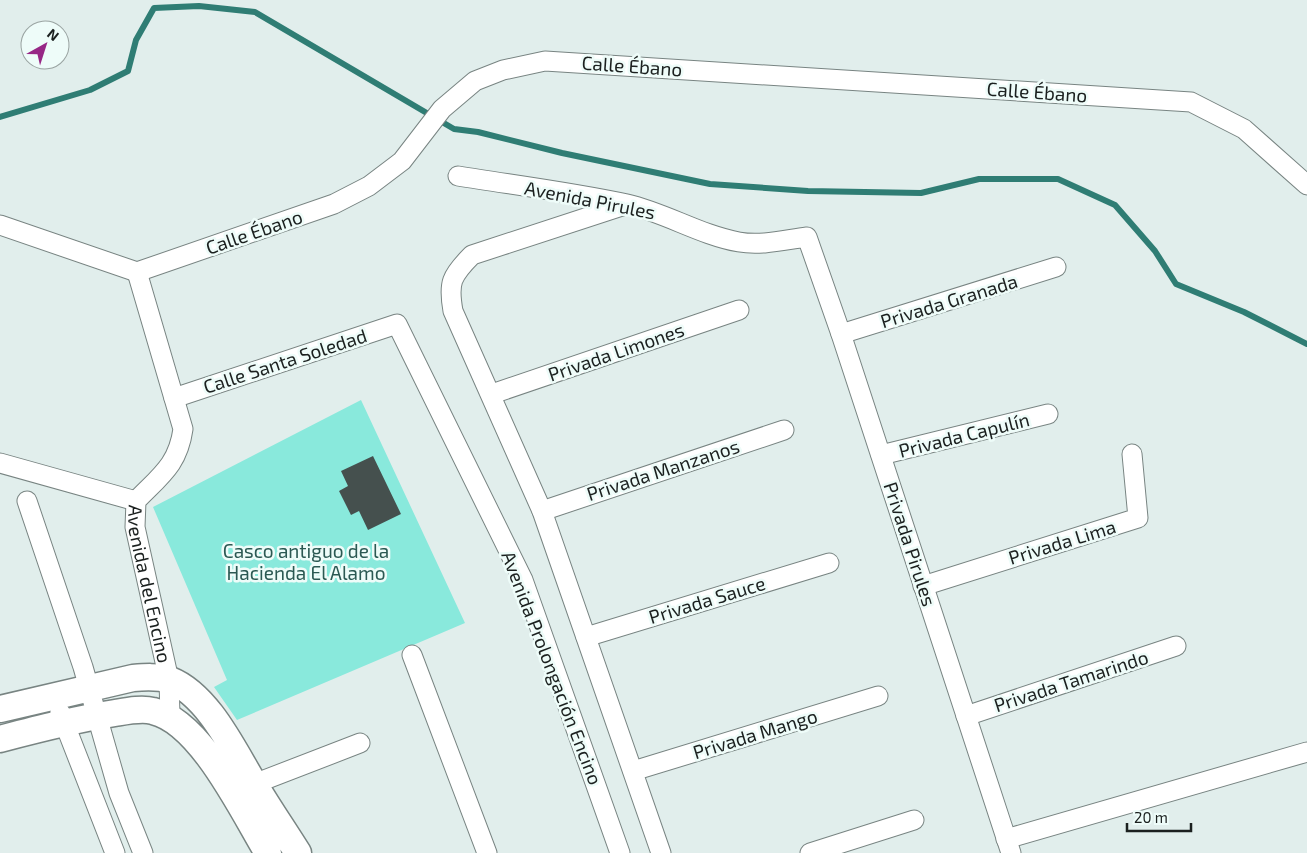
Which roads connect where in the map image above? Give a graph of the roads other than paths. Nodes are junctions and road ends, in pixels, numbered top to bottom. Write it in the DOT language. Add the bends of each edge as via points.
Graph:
graph roads {
  1 [pos="458,176"];
  2 [pos="1307,185"];
  3 [pos="628,204"];
  4 [pos="0,225"];
  5 [pos="807,237"];
  6 [pos="1056,267"];
  7 [pos="137,272"];
  8 [pos="739,310"];
  9 [pos="397,324"];
  10 [pos="841,334"];
  11 [pos="492,394"];
  12 [pos="174,398"];
  13 [pos="1048,414"];
  14 [pos="784,430"];
  15 [pos="1132,454"];
  16 [pos="881,456"];
  17 [pos="0,463"];
  18 [pos="27,501"];
  19 [pos="136,501"];
  20 [pos="542,511"];
  21 [pos="829,563"];
  22 [pos="923,586"];
  23 [pos="586,637"];
  24 [pos="1176,646"];
  25 [pos="412,655"];
  26 [pos="169,680"];
  27 [pos="89,687"];
  28 [pos="54,696"];
  29 [pos="878,696"];
  30 [pos="0,709"];
  31 [pos="97,716"];
  32 [pos="170,716"];
  33 [pos="966,716"];
  34 [pos="64,722"];
  35 [pos="0,739"];
  36 [pos="360,743"];
  37 [pos="1307,752"];
  38 [pos="633,771"];
  39 [pos="254,784"];
  40 [pos="914,820"];
  41 [pos="1008,846"];
  42 [pos="115,853"];
  43 [pos="143,853"];
  44 [pos="268,853"];
  45 [pos="298,853"];
  46 [pos="487,853"];
  47 [pos="620,853"];
  48 [pos="661,853"];
  49 [pos="810,853"];
  1 -- 3 [label="street, Avenida Pirules"];
  2 -- 7 [label="street, Calle Ébano" via="1244,129 1191,102 545,61 504,70 476,81 442,109 395,166 369,186 334,204"];
  3 -- 5 [label="street, Avenida Pirules" via="740,242 766,243"];
  3 -- 11 [label="street" via="472,255 456,271 449,288 453,311"];
  4 -- 7 [label="street"];
  5 -- 10 [label="street, Privada Pirules"];
  6 -- 10 [label="street, Privada Granada"];
  7 -- 12 [label="street, Avenida del Encino"];
  8 -- 11 [label="street, Privada Limones"];
  9 -- 12 [label="street, Calle Santa Soledad"];
  9 -- 47 [label="street, Avenida Prolongación Encino" via="523,580"];
  10 -- 16 [label="street, Privada Pirules"];
  11 -- 20 [label="street"];
  12 -- 19 [label="street, Avenida del Encino" via="183,429 180,448 171,464"];
  13 -- 16 [label="street, Privada Capulín"];
  14 -- 20 [label="street, Privada Manzanos"];
  15 -- 22 [label="street, Privada Lima" via="1138,518"];
  16 -- 22 [label="street, Privada Pirules"];
  17 -- 19 [label="street"];
  18 -- 27 [label="street"];
  19 -- 26 [label="street, Avenida del Encino" via="135,527"];
  20 -- 23 [label="street"];
  21 -- 23 [label="street, Privada Sauce"];
  22 -- 33 [label="street, Privada Pirules"];
  23 -- 38 [label="street"];
  24 -- 33 [label="street, Privada Tamarindo"];
  25 -- 46 [label="street"];
  26 -- 27 [label="street" via="132,678"];
  26 -- 32 [label="street, Avenida del Encino"];
  26 -- 39 [label="street, Avenida del Encino" via="186,688 200,701"];
  27 -- 28 [label="street"];
  27 -- 31 [label="street"];
  28 -- 30 [label="street"];
  28 -- 34 [label="street"];
  29 -- 38 [label="street, Privada Mango"];
  31 -- 32 [label="street" via="152,710"];
  31 -- 34 [label="street"];
  31 -- 43 [label="street" via="119,794"];
  32 -- 44 [label="street" via="203,746"];
  33 -- 41 [label="street, Privada Pirules"];
  34 -- 35 [label="street"];
  34 -- 42 [label="street"];
  36 -- 39 [label="street"];
  37 -- 41 [label="street"];
  38 -- 48 [label="street"];
  39 -- 45 [label="street, Avenida del Encino"];
  40 -- 49 [label="street"];
}
